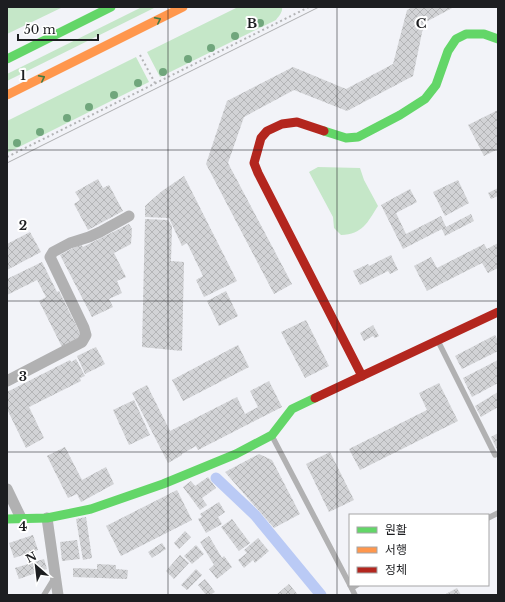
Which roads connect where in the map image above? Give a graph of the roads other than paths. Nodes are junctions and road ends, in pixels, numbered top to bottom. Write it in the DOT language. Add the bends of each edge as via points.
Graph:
graph roads {
  1 [pos="111,7"];
  2 [pos="183,7"];
  3 [pos="498,39"];
  4 [pos="7,59"];
  5 [pos="7,96"];
  6 [pos="129,216"];
  7 [pos="498,312"];
  8 [pos="438,340"];
  9 [pos="362,376"];
  10 [pos="7,381"];
  11 [pos="272,436"];
  12 [pos="495,455"];
  13 [pos="7,488"];
  14 [pos="498,513"];
  15 [pos="21,518"];
  16 [pos="47,518"];
  17 [pos="489,518"];
  18 [pos="7,519"];
  19 [pos="56,575"];
  20 [pos="349,580"];
  21 [pos="352,586"];
  22 [pos="44,595"];
  23 [pos="58,595"];
  24 [pos="355,595"];
  1 -- 4 [label="street"];
  5 -- 2 [label="street, one-way"];
  3 -- 9 [label="street" via="484,34 466,34 456,39 448,50 436,85 425,99 400,116 358,137 346,138 297,122 282,124 261,138 254,163 258,173"];
  6 -- 10 [label="street" via="100,232 53,252 50,257 86,335 82,342"];
  7 -- 8 [label="street"];
  8 -- 9 [label="street"];
  8 -- 12 [label="lane"];
  9 -- 11 [label="street" via="292,409"];
  11 -- 16 [label="street" via="164,484 91,509"];
  11 -- 20 [label="lane"];
  13 -- 15 [label="street"];
  14 -- 17 [label="lane"];
  15 -- 16 [label="street"];
  15 -- 18 [label="street"];
  16 -- 19 [label="street"];
  19 -- 22 [label="lane"];
  19 -- 23 [label="street"];
  21 -- 24 [label="lane"];
}
